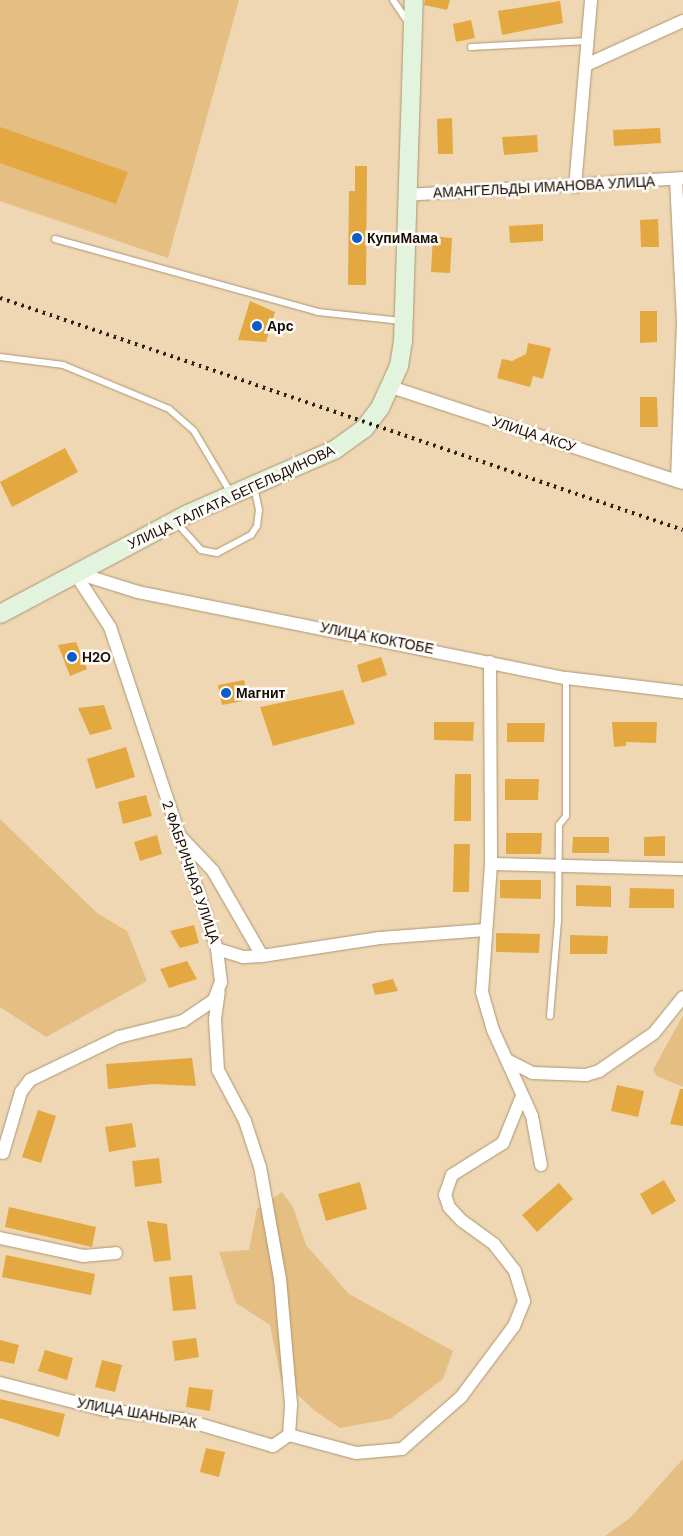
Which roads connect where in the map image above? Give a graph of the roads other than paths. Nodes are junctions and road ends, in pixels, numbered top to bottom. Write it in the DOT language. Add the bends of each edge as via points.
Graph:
graph roads {
  1 [pos="393,0"];
  2 [pos="414,0"];
  3 [pos="591,0"];
  4 [pos="683,21"];
  5 [pos="411,27"];
  6 [pos="588,41"];
  7 [pos="470,46"];
  8 [pos="586,65"];
  9 [pos="679,178"];
  10 [pos="575,187"];
  11 [pos="405,195"];
  12 [pos="55,239"];
  13 [pos="404,321"];
  14 [pos="0,357"];
  15 [pos="392,387"];
  16 [pos="680,482"];
  17 [pos="253,485"];
  18 [pos="232,494"];
  19 [pos="175,520"];
  20 [pos="74,572"];
  21 [pos="0,614"];
  22 [pos="490,662"];
  23 [pos="566,678"];
  24 [pos="683,692"];
  25 [pos="178,835"];
  26 [pos="491,864"];
  27 [pos="558,867"];
  28 [pos="683,869"];
  29 [pos="486,930"];
  30 [pos="217,949"];
  31 [pos="262,956"];
  32 [pos="218,992"];
  33 [pos="683,997"];
  34 [pos="550,1016"];
  35 [pos="507,1060"];
  36 [pos="522,1096"];
  37 [pos="4,1153"];
  38 [pos="541,1165"];
  39 [pos="0,1238"];
  40 [pos="116,1253"];
  41 [pos="0,1383"];
  42 [pos="289,1435"];
  1 -- 5 [label="lane"];
  2 -- 5 [label="street, УЛИЦА ТАЛГАТА БЕГЕЛЬДИНОВА"];
  3 -- 6 [label="street"];
  4 -- 8 [label="street"];
  5 -- 11 [label="street, УЛИЦА ТАЛГАТА БЕГЕЛЬДИНОВА"];
  6 -- 7 [label="lane"];
  6 -- 8 [label="street"];
  8 -- 10 [label="street"];
  9 -- 10 [label="street, АМАНГЕЛЬДЫ ИМАНОВА УЛИЦА"];
  9 -- 16 [label="street, УЛИЦА АКСУ" via="683,322"];
  10 -- 11 [label="street, АМАНГЕЛЬДЫ ИМАНОВА УЛИЦА"];
  11 -- 13 [label="street, УЛИЦА ТАЛГАТА БЕГЕЛЬДИНОВА"];
  12 -- 13 [label="lane" via="318,312"];
  13 -- 15 [label="street, УЛИЦА ТАЛГАТА БЕГЕЛЬДИНОВА" via="399,366"];
  14 -- 18 [label="lane" via="62,365 169,409 194,431"];
  15 -- 16 [label="street, УЛИЦА АКСУ"];
  15 -- 17 [label="street, УЛИЦА ТАЛГАТА БЕГЕЛЬДИНОВА" via="364,429 336,449"];
  17 -- 18 [label="street, УЛИЦА ТАЛГАТА БЕГЕЛЬДИНОВА"];
  17 -- 19 [label="lane" via="259,510 257,526 251,535 217,553 200,550"];
  18 -- 19 [label="street, УЛИЦА ТАЛГАТА БЕГЕЛЬДИНОВА"];
  19 -- 20 [label="street, УЛИЦА ТАЛГАТА БЕГЕЛЬДИНОВА"];
  20 -- 21 [label="street, УЛИЦА ТАЛГАТА БЕГЕЛЬДИНОВА"];
  20 -- 22 [label="street, УЛИЦА КОКТОБЕ" via="138,592"];
  20 -- 25 [label="street, 2 ФАБРИЧНАЯ УЛИЦА" via="110,627"];
  22 -- 23 [label="street, УЛИЦА КОКТОБЕ"];
  22 -- 26 [label="street"];
  23 -- 24 [label="street, УЛИЦА КОКТОБЕ"];
  23 -- 27 [label="lane" via="566,816 559,825"];
  25 -- 30 [label="street, 2 ФАБРИЧНАЯ УЛИЦА"];
  25 -- 31 [label="street" via="213,871"];
  26 -- 27 [label="street"];
  26 -- 29 [label="street"];
  27 -- 28 [label="street"];
  27 -- 34 [label="lane" via="557,958"];
  29 -- 31 [label="street, 2 ФАБРИЧНАЯ УЛИЦА" via="380,938"];
  29 -- 35 [label="street" via="482,992"];
  30 -- 31 [label="street, 2 ФАБРИЧНАЯ УЛИЦА" via="244,957"];
  30 -- 32 [label="street" via="221,982"];
  32 -- 37 [label="street" via="200,1013 183,1021 119,1037 30,1080 21,1092"];
  32 -- 42 [label="street" via="218,1070 245,1121 260,1167 280,1279 291,1404"];
  33 -- 35 [label="street" via="654,1033 599,1071 586,1075 534,1073"];
  35 -- 36 [label="street"];
  36 -- 38 [label="street" via="532,1116"];
  36 -- 42 [label="street" via="502,1143 452,1175 445,1195 456,1214 494,1244 514,1271 524,1301 514,1326 461,1397 402,1449 356,1453"];
  39 -- 40 [label="street" via="83,1256"];
  41 -- 42 [label="street, УЛИЦА ШАНЫРАК" via="105,1410 182,1419 273,1446"];
}
